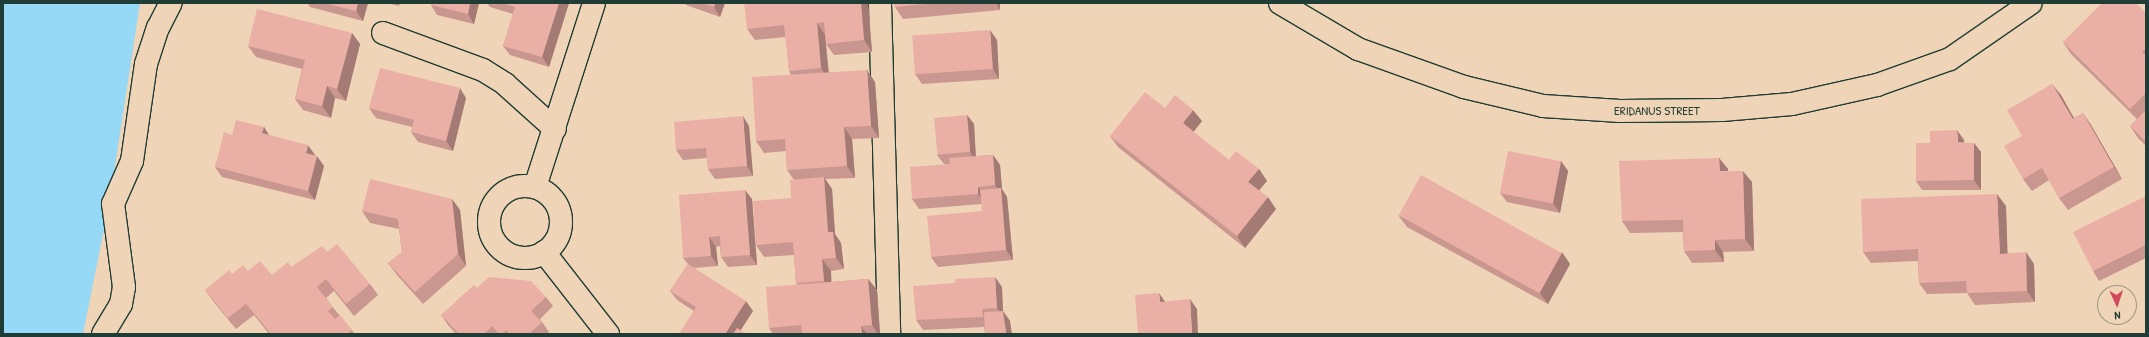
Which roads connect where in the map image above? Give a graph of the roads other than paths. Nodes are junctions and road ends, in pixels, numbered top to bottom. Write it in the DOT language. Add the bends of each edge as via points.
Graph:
graph roads {
  1 [pos="171,3"];
  2 [pos="594,3"];
  3 [pos="880,3"];
  4 [pos="1280,3"];
  5 [pos="2031,3"];
  6 [pos="383,33"];
  7 [pos="555,129"];
  8 [pos="535,187"];
  9 [pos="544,252"];
  10 [pos="103,334"];
  11 [pos="608,334"];
  12 [pos="889,334"];
  1 -- 10 [label="street" via="158,28 146,64 132,162 113,204 124,287 121,304"];
  2 -- 7 [label="street"];
  3 -- 12 [label="street"];
  4 -- 5 [label="street, ERIDANUS STREET" via="1358,49 1464,87 1543,106 1620,111 1722,110 1792,104 1877,85 1950,59"];
  6 -- 7 [label="street" via="483,70 505,84"];
  7 -- 8 [label="street"];
  8 -- 9 [label="street" via="550,196 559,211 558,234"];
  8 -- 9 [label="street" via="511,188 501,194 493,204 489,226 496,243 509,254 533,257"];
  9 -- 11 [label="street"];
}
